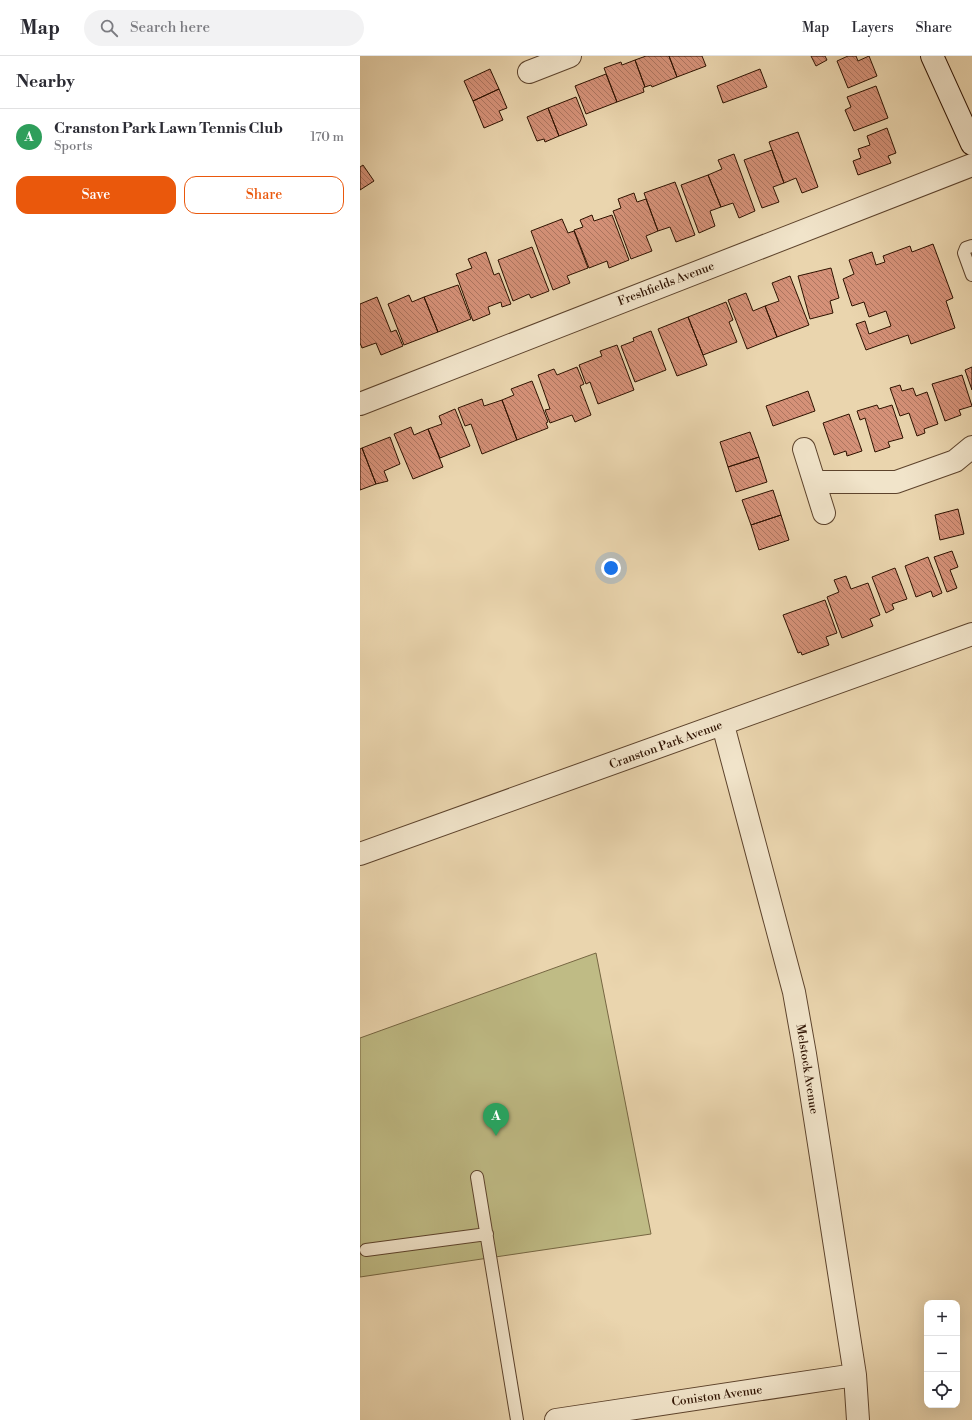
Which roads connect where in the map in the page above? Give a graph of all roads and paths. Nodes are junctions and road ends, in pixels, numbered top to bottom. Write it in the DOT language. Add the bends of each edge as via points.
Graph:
graph roads {
  1 [pos="570,56"];
  2 [pos="932,56"];
  3 [pos="529,72"];
  4 [pos="972,144"];
  5 [pos="972,165"];
  6 [pos="972,246"];
  7 [pos="972,275"];
  8 [pos="360,404"];
  9 [pos="972,447"];
  10 [pos="804,449"];
  11 [pos="816,482"];
  12 [pos="824,512"];
  13 [pos="972,634"];
  14 [pos="723,725"];
  15 [pos="360,854"];
  16 [pos="478,1177"];
  17 [pos="487,1234"];
  18 [pos="366,1250"];
  19 [pos="855,1376"];
  20 [pos="518,1420"];
  21 [pos="556,1420"];
  22 [pos="858,1420"];
  1 -- 3 [label="street"];
  2 -- 4 [label="street"];
  5 -- 8 [label="street, Freshfields Avenue"];
  6 -- 7 [label="lane" via="966,248 964,254"];
  9 -- 11 [label="street" via="955,461 896,482"];
  10 -- 11 [label="street"];
  11 -- 12 [label="street"];
  13 -- 14 [label="street, Cranston Park Avenue"];
  14 -- 15 [label="street, Cranston Park Avenue"];
  14 -- 19 [label="street, Melstock Avenue" via="794,992"];
  16 -- 17 [label="lane"];
  17 -- 18 [label="lane"];
  17 -- 20 [label="lane"];
  19 -- 21 [label="street, Coniston Avenue"];
  19 -- 22 [label="street, Melstock Avenue"];
}
